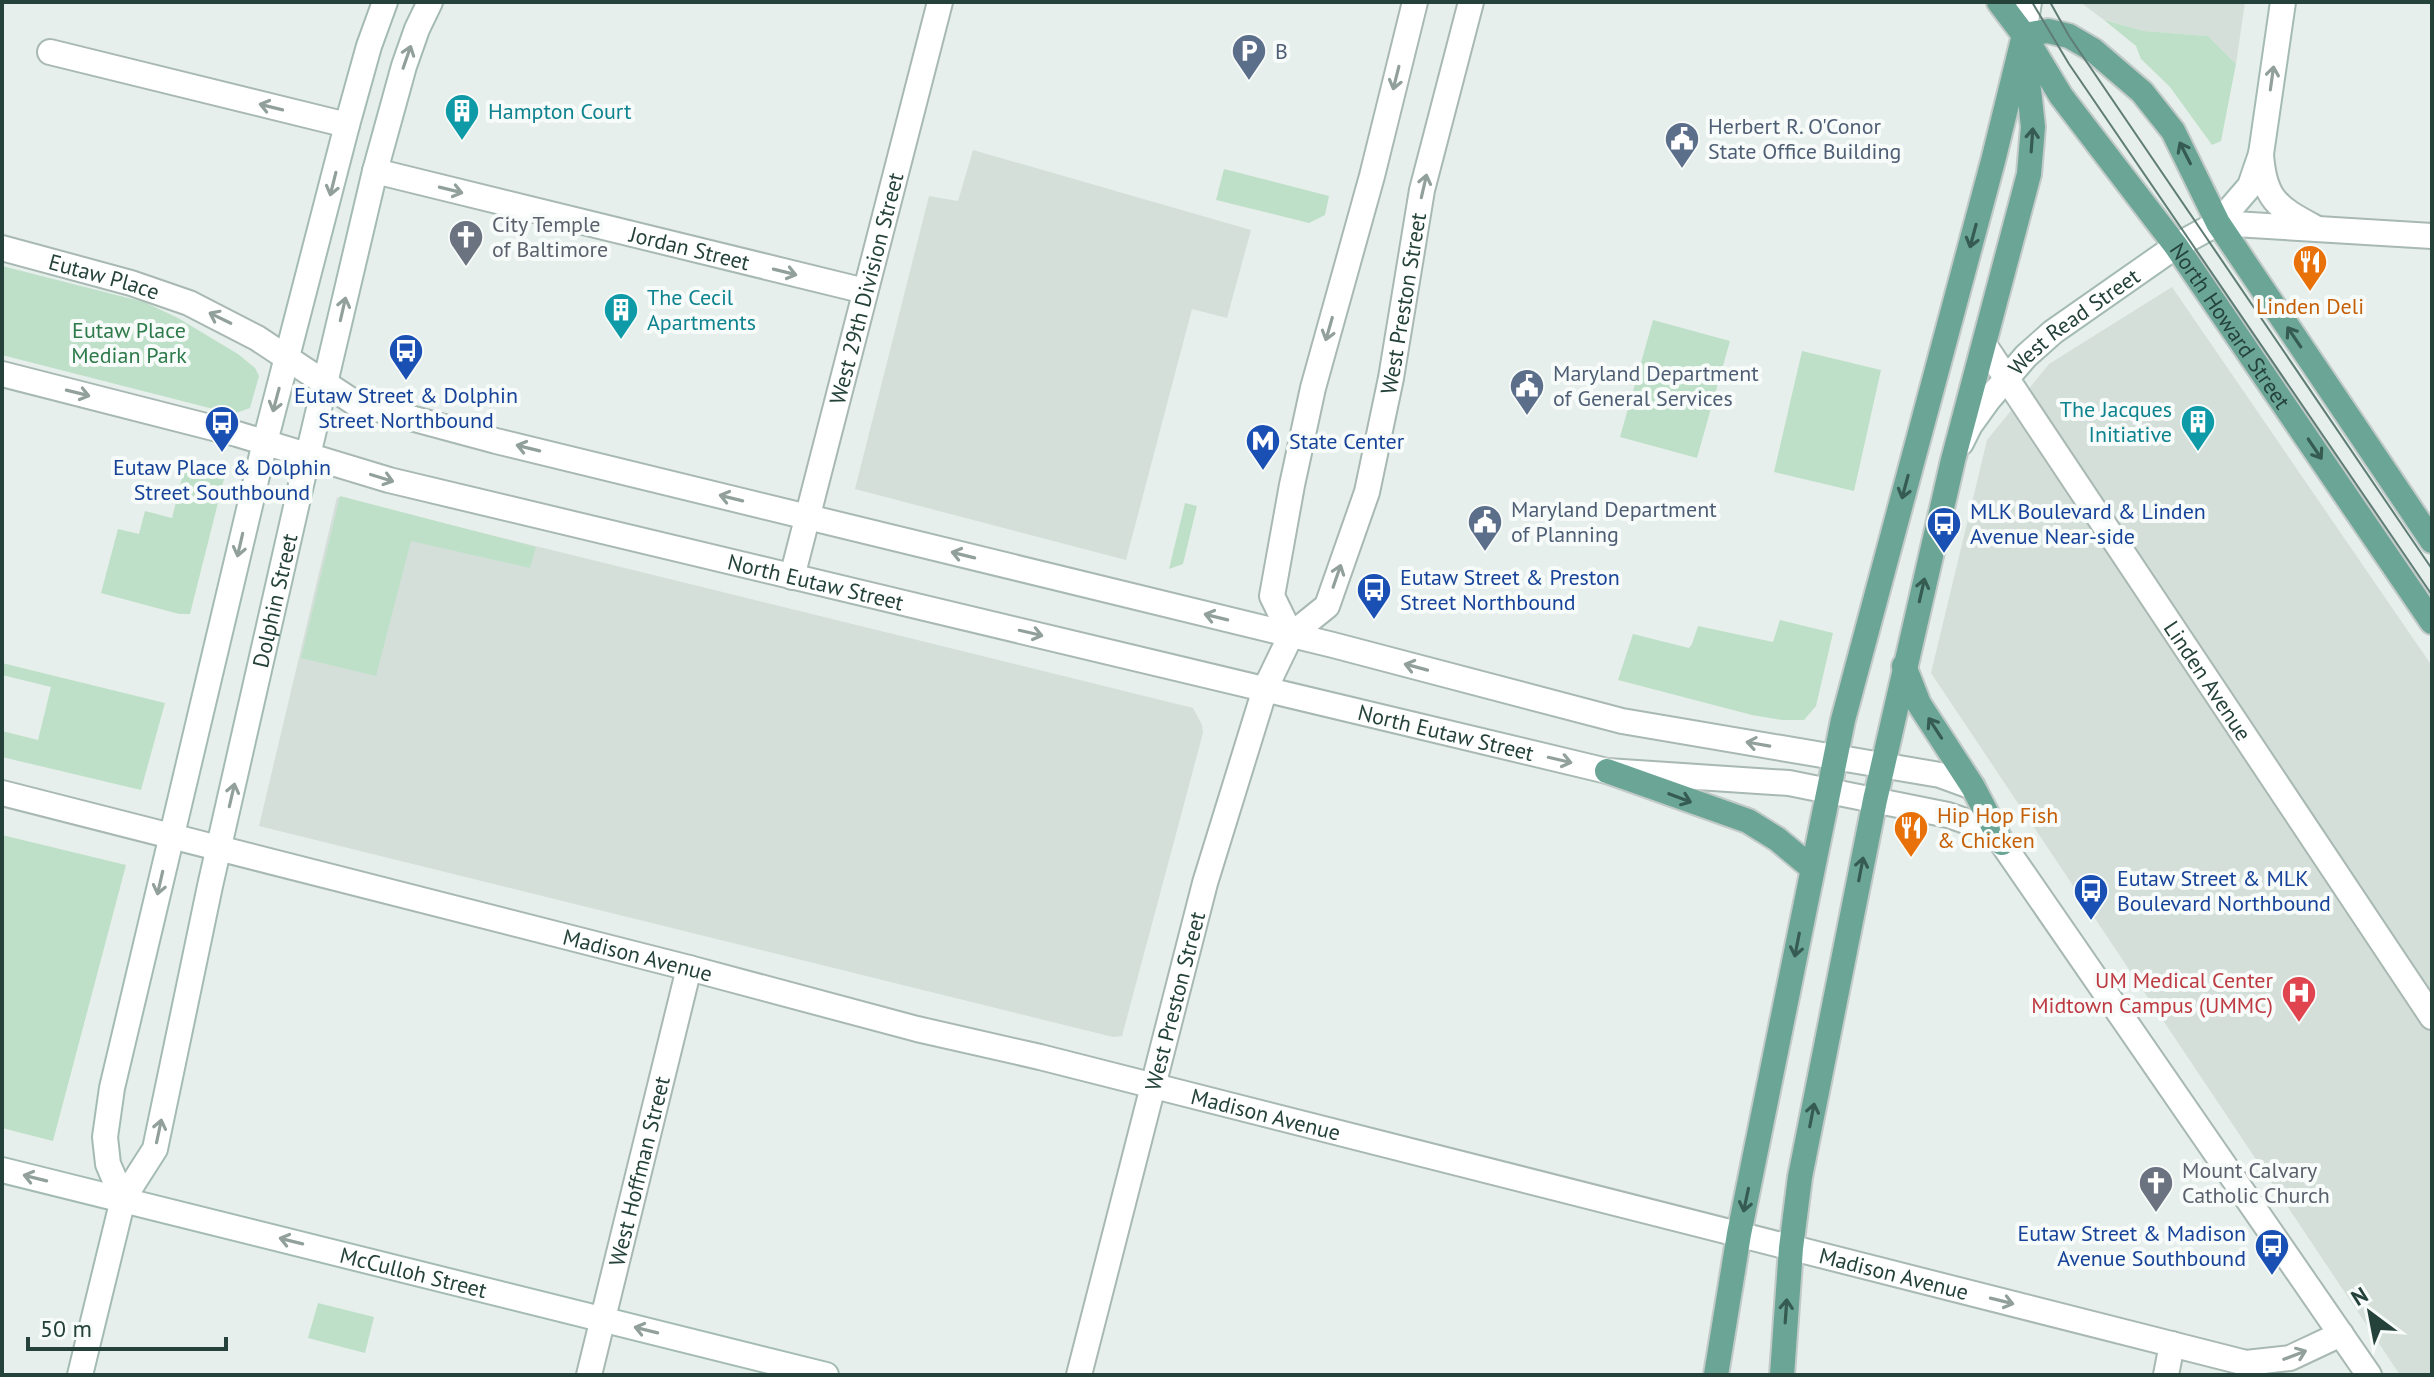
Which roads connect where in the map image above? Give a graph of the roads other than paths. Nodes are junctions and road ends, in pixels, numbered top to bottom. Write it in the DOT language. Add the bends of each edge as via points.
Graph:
graph roads {
  1 [pos="385,2"];
  2 [pos="430,2"];
  3 [pos="940,2"];
  4 [pos="1415,2"];
  5 [pos="1471,2"];
  6 [pos="1999,2"];
  7 [pos="2029,2"];
  8 [pos="2283,2"];
  9 [pos="2024,35"];
  10 [pos="50,52"];
  11 [pos="347,125"];
  12 [pos="2261,154"];
  13 [pos="375,171"];
  14 [pos="2218,223"];
  15 [pos="2323,232"];
  16 [pos="2432,236"];
  17 [pos="2176,246"];
  18 [pos="2,248"];
  19 [pos="865,291"];
  20 [pos="1985,346"];
  21 [pos="288,357"];
  22 [pos="2,374"];
  23 [pos="2006,379"];
  24 [pos="325,385"];
  25 [pos="265,442"];
  26 [pos="308,455"];
  27 [pos="1953,460"];
  28 [pos="807,516"];
  29 [pos="2432,541"];
  30 [pos="792,577"];
  31 [pos="2432,622"];
  32 [pos="1291,635"];
  33 [pos="1904,666"];
  34 [pos="1265,689"];
  35 [pos="1834,758"];
  36 [pos="1882,766"];
  37 [pos="1607,771"];
  38 [pos="1973,787"];
  39 [pos="1828,791"];
  40 [pos="2,793"];
  41 [pos="1875,800"];
  42 [pos="172,836"];
  43 [pos="2002,843"];
  44 [pos="219,848"];
  45 [pos="1812,868"];
  46 [pos="689,968"];
  47 [pos="2432,1017"];
  48 [pos="1152,1085"];
  49 [pos="2,1170"];
  50 [pos="123,1199"];
  51 [pos="1739,1234"];
  52 [pos="1791,1248"];
  53 [pos="603,1319"];
  54 [pos="2341,1334"];
  55 [pos="2172,1344"];
  56 [pos="80,1375"];
  57 [pos="589,1375"];
  58 [pos="826,1375"];
  59 [pos="1079,1375"];
  60 [pos="1716,1375"];
  61 [pos="1782,1375"];
  62 [pos="2166,1375"];
  63 [pos="2369,1375"];
  1 -- 11 [label="street"];
  13 -- 2 [label="street, Dolphin Street, one-way" via="404,66"];
  3 -- 19 [label="street, West 29th Division Street"];
  4 -- 32 [label="street, one-way" via="1292,485 1272,596"];
  32 -- 5 [label="street, West Preston Street, one-way" via="1327,606 1367,492 1422,190"];
  6 -- 9 [label="main road, North Howard Street"];
  7 -- 9 [label="street"];
  12 -- 8 [label="street, one-way"];
  14 -- 9 [label="main road, North Howard Street, one-way" via="2173,131 2142,92 2069,36 2048,31"];
  9 -- 17 [label="main road, North Howard Street" via="2061,96"];
  20 -- 9 [label="main road, one-way" via="2029,174 2033,127"];
  9 -- 35 [label="main road, one-way"];
  11 -- 10 [label="street, one-way"];
  11 -- 21 [label="street, one-way"];
  12 -- 14 [label="street" via="2250,186"];
  12 -- 15 [label="street" via="2270,195"];
  13 -- 19 [label="street, Jordan Street, one-way"];
  24 -- 13 [label="street, Dolphin Street, one-way"];
  14 -- 15 [label="street"];
  14 -- 17 [label="street, West Read Street"];
  29 -- 14 [label="main road, North Howard Street, one-way"];
  15 -- 16 [label="street"];
  17 -- 23 [label="street, West Read Street" via="2053,332"];
  17 -- 31 [label="main road, North Howard Street, one-way"];
  21 -- 18 [label="street, Eutaw Place, one-way" via="189,303"];
  19 -- 28 [label="street, West 29th Division Street"];
  20 -- 23 [label="street, Linden Avenue"];
  20 -- 27 [label="main road"];
  21 -- 24 [label="street"];
  21 -- 25 [label="street, one-way"];
  22 -- 25 [label="street, one-way"];
  23 -- 27 [label="street, West Read Street" via="1970,425"];
  23 -- 47 [label="street, Linden Avenue"];
  24 -- 26 [label="street, Dolphin Street"];
  28 -- 24 [label="street, one-way" via="355,403"];
  25 -- 26 [label="street, North Eutaw Street"];
  25 -- 42 [label="street, one-way"];
  26 -- 30 [label="street, North Eutaw Street, one-way" via="389,480"];
  44 -- 26 [label="street, Dolphin Street, one-way"];
  33 -- 27 [label="main road, one-way"];
  28 -- 30 [label="street, West 29th Division Street"];
  32 -- 28 [label="street, one-way"];
  30 -- 34 [label="street, North Eutaw Street, one-way"];
  32 -- 34 [label="street, West Preston Street"];
  35 -- 32 [label="street, one-way" via="1622,721"];
  33 -- 36 [label="main road"];
  38 -- 33 [label="main road, one-way" via="1919,704"];
  34 -- 37 [label="street, North Eutaw Street, one-way"];
  34 -- 48 [label="street, West Preston Street" via="1205,883"];
  35 -- 36 [label="street"];
  35 -- 39 [label="main road"];
  36 -- 38 [label="street" via="1940,775"];
  36 -- 41 [label="main road"];
  37 -- 39 [label="street, North Eutaw Street" via="1723,777"];
  37 -- 45 [label="main road, one-way" via="1748,821"];
  38 -- 43 [label="main road"];
  39 -- 41 [label="street, North Eutaw Street"];
  39 -- 45 [label="main road"];
  40 -- 42 [label="street, Madison Avenue"];
  41 -- 43 [label="street, North Eutaw Street" via="1963,819"];
  52 -- 41 [label="main road, one-way" via="1800,1177"];
  42 -- 44 [label="street, Madison Avenue"];
  42 -- 50 [label="street, one-way" via="105,1137 108,1164"];
  43 -- 54 [label="street, North Eutaw Street"];
  44 -- 46 [label="street, Madison Avenue"];
  50 -- 44 [label="street, Dolphin Street, one-way" via="155,1149"];
  45 -- 51 [label="main road, one-way"];
  46 -- 48 [label="street, Madison Avenue"];
  46 -- 53 [label="street, West Hoffman Street"];
  48 -- 51 [label="street, Madison Avenue"];
  48 -- 59 [label="street, West Preston Street"];
  50 -- 49 [label="street, McCulloh Street, one-way"];
  53 -- 50 [label="street, McCulloh Street, one-way"];
  50 -- 56 [label="street, Dolphin Street"];
  51 -- 52 [label="street, Madison Avenue"];
  51 -- 60 [label="main road"];
  52 -- 55 [label="street, Madison Avenue, one-way"];
  61 -- 52 [label="main road, one-way"];
  53 -- 57 [label="street, West Hoffman Street"];
  58 -- 53 [label="street, McCulloh Street, one-way"];
  55 -- 54 [label="street, Madison Avenue, one-way" via="2266,1363"];
  54 -- 63 [label="street, North Eutaw Street"];
  55 -- 62 [label="street"];
}
